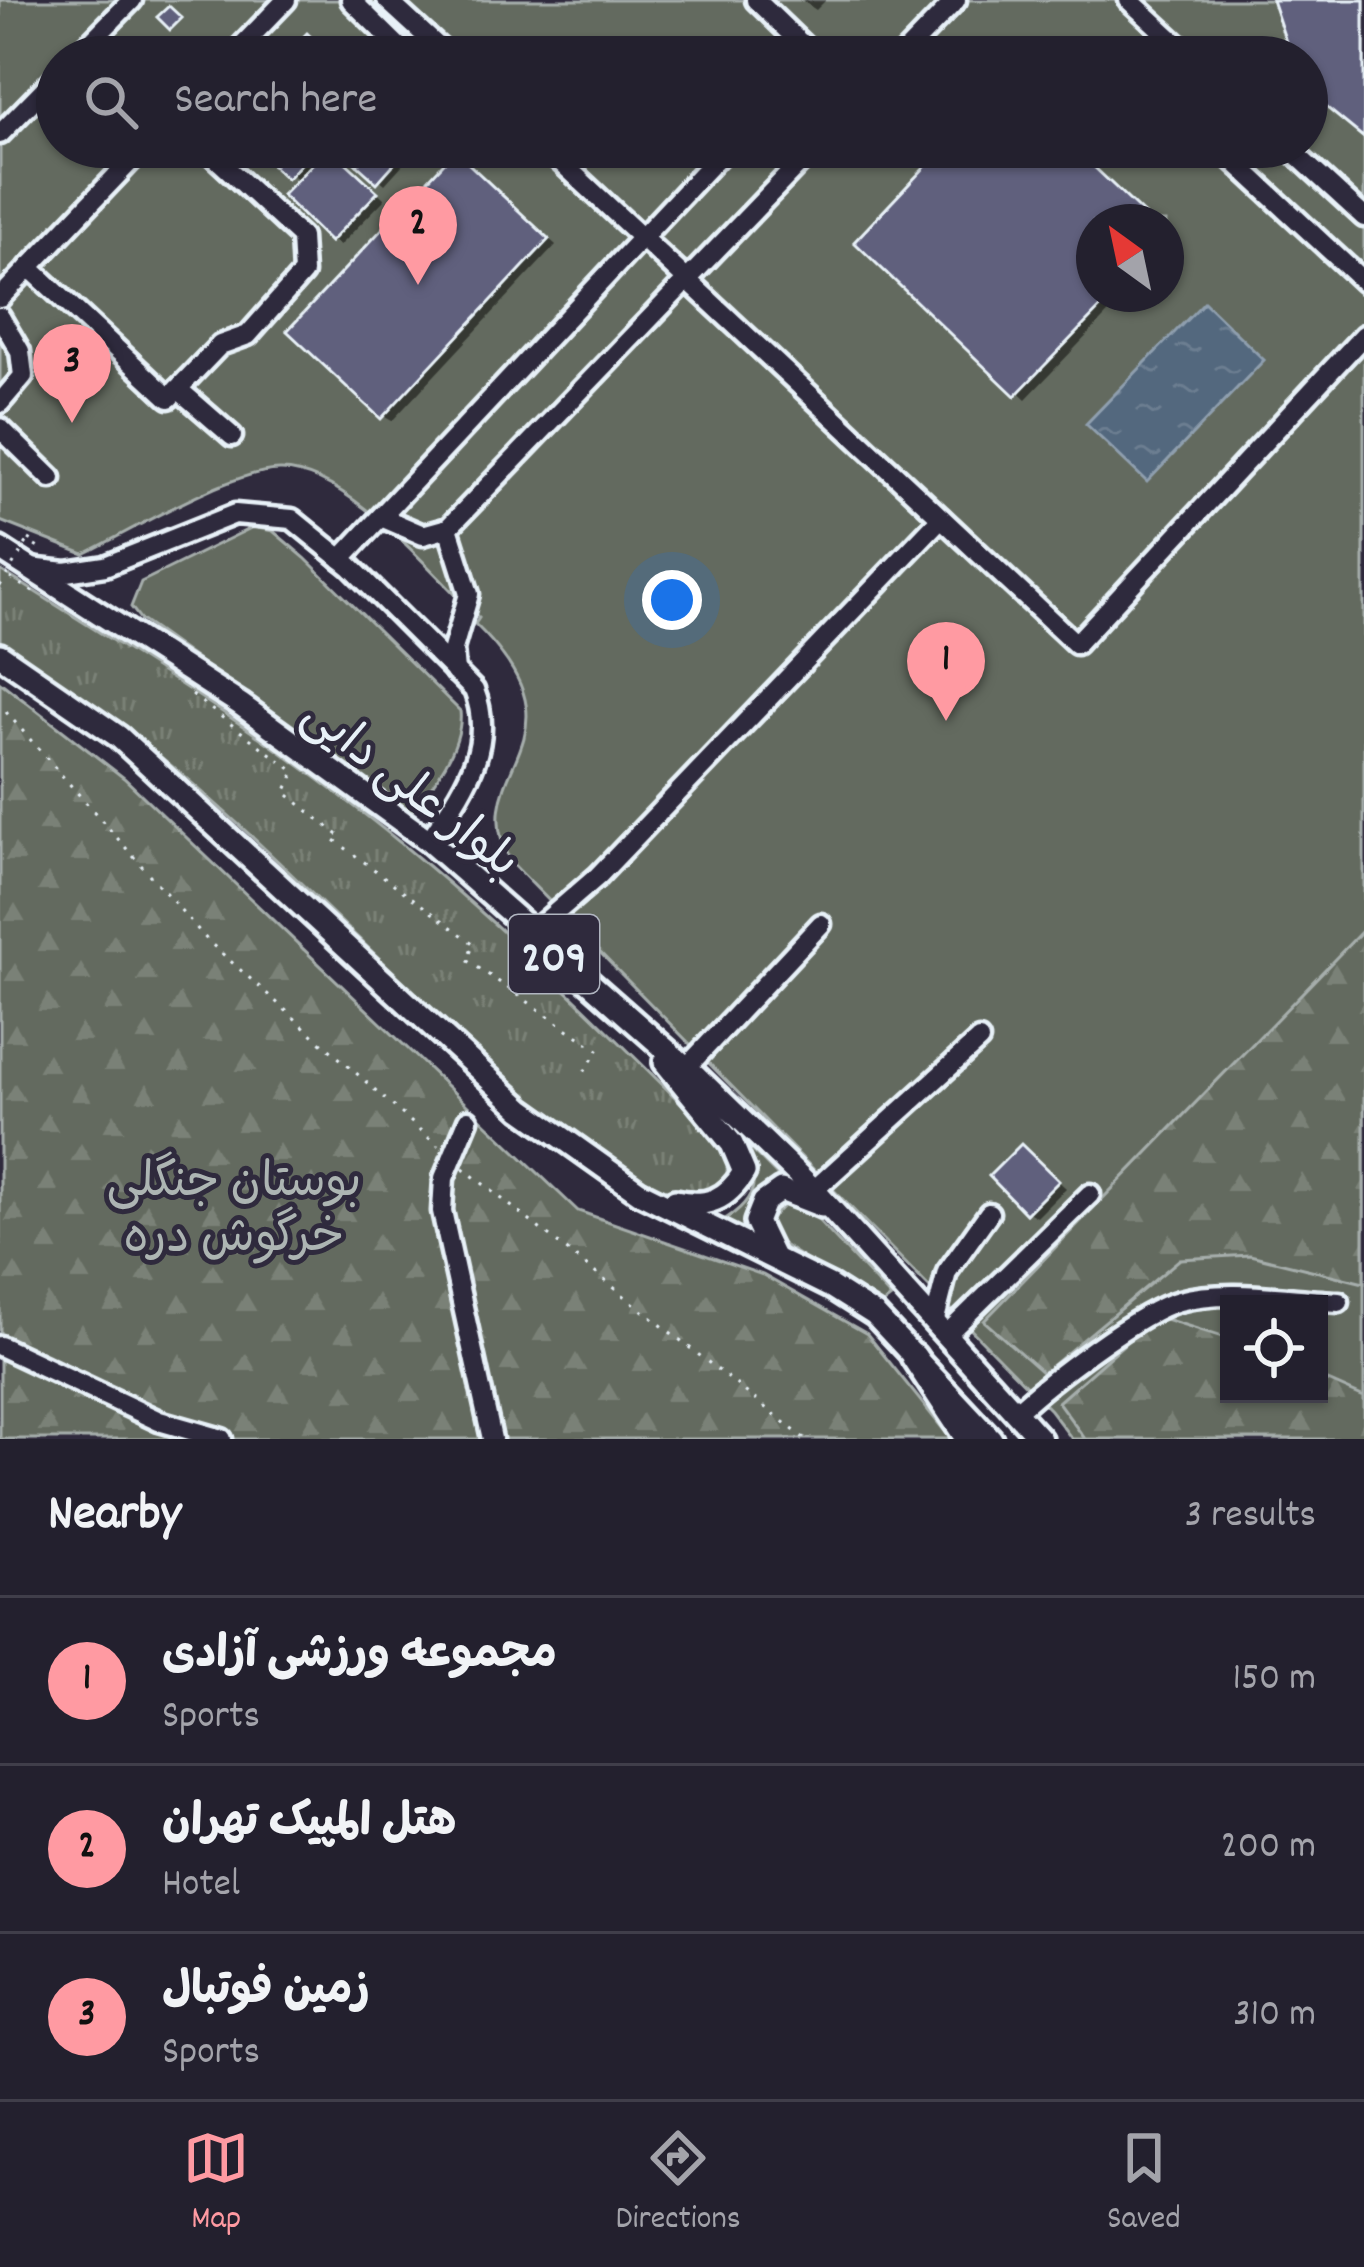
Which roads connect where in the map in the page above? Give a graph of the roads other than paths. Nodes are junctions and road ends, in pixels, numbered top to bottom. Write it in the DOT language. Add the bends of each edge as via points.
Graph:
graph roads {
  1 [pos="132,0"];
  2 [pos="286,0"];
  3 [pos="350,0"];
  4 [pos="387,0"];
  5 [pos="756,0"];
  6 [pos="956,0"];
  7 [pos="1129,0"];
  8 [pos="97,36"];
  9 [pos="251,36"];
  10 [pos="387,36"];
  11 [pos="426,36"];
  12 [pos="793,36"];
  13 [pos="921,36"];
  14 [pos="1168,36"];
  15 [pos="36,93"];
  16 [pos="4,120"];
  17 [pos="124,168"];
  18 [pos="227,168"];
  19 [pos="567,168"];
  20 [pos="707,168"];
  21 [pos="795,168"];
  22 [pos="1242,168"];
  23 [pos="1311,168"];
  24 [pos="1364,217"];
  25 [pos="642,238"];
  26 [pos="28,267"];
  27 [pos="687,280"];
  28 [pos="1364,282"];
  29 [pos="0,298"];
  30 [pos="0,317"];
  31 [pos="1364,335"];
  32 [pos="178,389"];
  33 [pos="0,403"];
  34 [pos="0,428"];
  35 [pos="232,436"];
  36 [pos="51,478"];
  37 [pos="381,517"];
  38 [pos="941,518"];
  39 [pos="448,527"];
  40 [pos="0,549"];
  41 [pos="341,559"];
  42 [pos="22,566"];
  43 [pos="0,656"];
  44 [pos="454,672"];
  45 [pos="429,841"];
  46 [pos="821,924"];
  47 [pos="531,934"];
  48 [pos="643,1035"];
  49 [pos="979,1040"];
  50 [pos="686,1068"];
  51 [pos="467,1120"];
  52 [pos="639,1192"];
  53 [pos="1090,1193"];
  54 [pos="821,1199"];
  55 [pos="989,1213"];
  56 [pos="775,1259"];
  57 [pos="1339,1302"];
  58 [pos="940,1329"];
  59 [pos="0,1346"];
  60 [pos="914,1358"];
  61 [pos="1016,1411"];
  62 [pos="222,1439"];
  63 [pos="492,1439"];
  64 [pos="968,1439"];
  65 [pos="992,1439"];
  66 [pos="1040,1439"];
  1 -- 8 [label="lane"];
  2 -- 9 [label="lane"];
  3 -- 10 [label="lane"];
  4 -- 11 [label="lane"];
  5 -- 12 [label="lane"];
  6 -- 13 [label="lane"];
  7 -- 14 [label="lane"];
  15 -- 16 [label="lane"];
  17 -- 26 [label="lane"];
  18 -- 32 [label="lane" via="301,237 303,273 248,335 220,345"];
  19 -- 25 [label="lane"];
  20 -- 25 [label="lane"];
  21 -- 27 [label="lane"];
  22 -- 28 [label="lane"];
  23 -- 24 [label="lane"];
  25 -- 27 [label="lane"];
  25 -- 37 [label="lane"];
  26 -- 29 [label="lane"];
  26 -- 32 [label="lane" via="169,398"];
  27 -- 38 [label="lane"];
  27 -- 39 [label="lane"];
  30 -- 33 [label="lane" via="20,351 23,376"];
  31 -- 38 [label="lane" via="1076,644"];
  32 -- 35 [label="lane"];
  34 -- 36 [label="lane"];
  37 -- 39 [label="lane" via="423,535"];
  37 -- 41 [label="lane"];
  38 -- 47 [label="lane" via="598,876"];
  39 -- 44 [label="lane" via="469,594"];
  40 -- 42 [label="main road, بلوار علی دایی / 209"];
  41 -- 42 [label="lane" via="292,519 235,514 105,566"];
  41 -- 44 [label="lane"];
  42 -- 45 [label="main road, بلوار علی دایی / 209" via="240,704"];
  43 -- 52 [label="main road" via="119,737 522,1109"];
  44 -- 45 [label="lane" via="474,690 484,715 483,748"];
  45 -- 47 [label="main road, بلوار علی دایی / 209"];
  46 -- 50 [label="lane"];
  47 -- 48 [label="main road, بلوار علی دایی / 209"];
  48 -- 50 [label="main road, بلوار علی دایی / 209"];
  48 -- 52 [label="main road" via="733,1144 744,1172 703,1206"];
  49 -- 54 [label="lane"];
  50 -- 54 [label="main road, بلوار علی دایی / 209"];
  51 -- 63 [label="lane" via="444,1178 442,1211"];
  52 -- 56 [label="main road"];
  53 -- 58 [label="lane"];
  54 -- 56 [label="main road" via="781,1190 764,1202 756,1222"];
  54 -- 58 [label="main road, بلوار علی دایی / 209"];
  55 -- 58 [label="lane" via="947,1272"];
  56 -- 60 [label="main road" via="875,1315"];
  57 -- 61 [label="lane" via="1174,1301 1048,1381"];
  58 -- 61 [label="main road, بلوار علی دایی / 209"];
  59 -- 62 [label="lane" via="159,1421"];
  60 -- 64 [label="highway"];
  60 -- 65 [label="main road"];
  61 -- 66 [label="main road, بلوار علی دایی / 209"];
}
